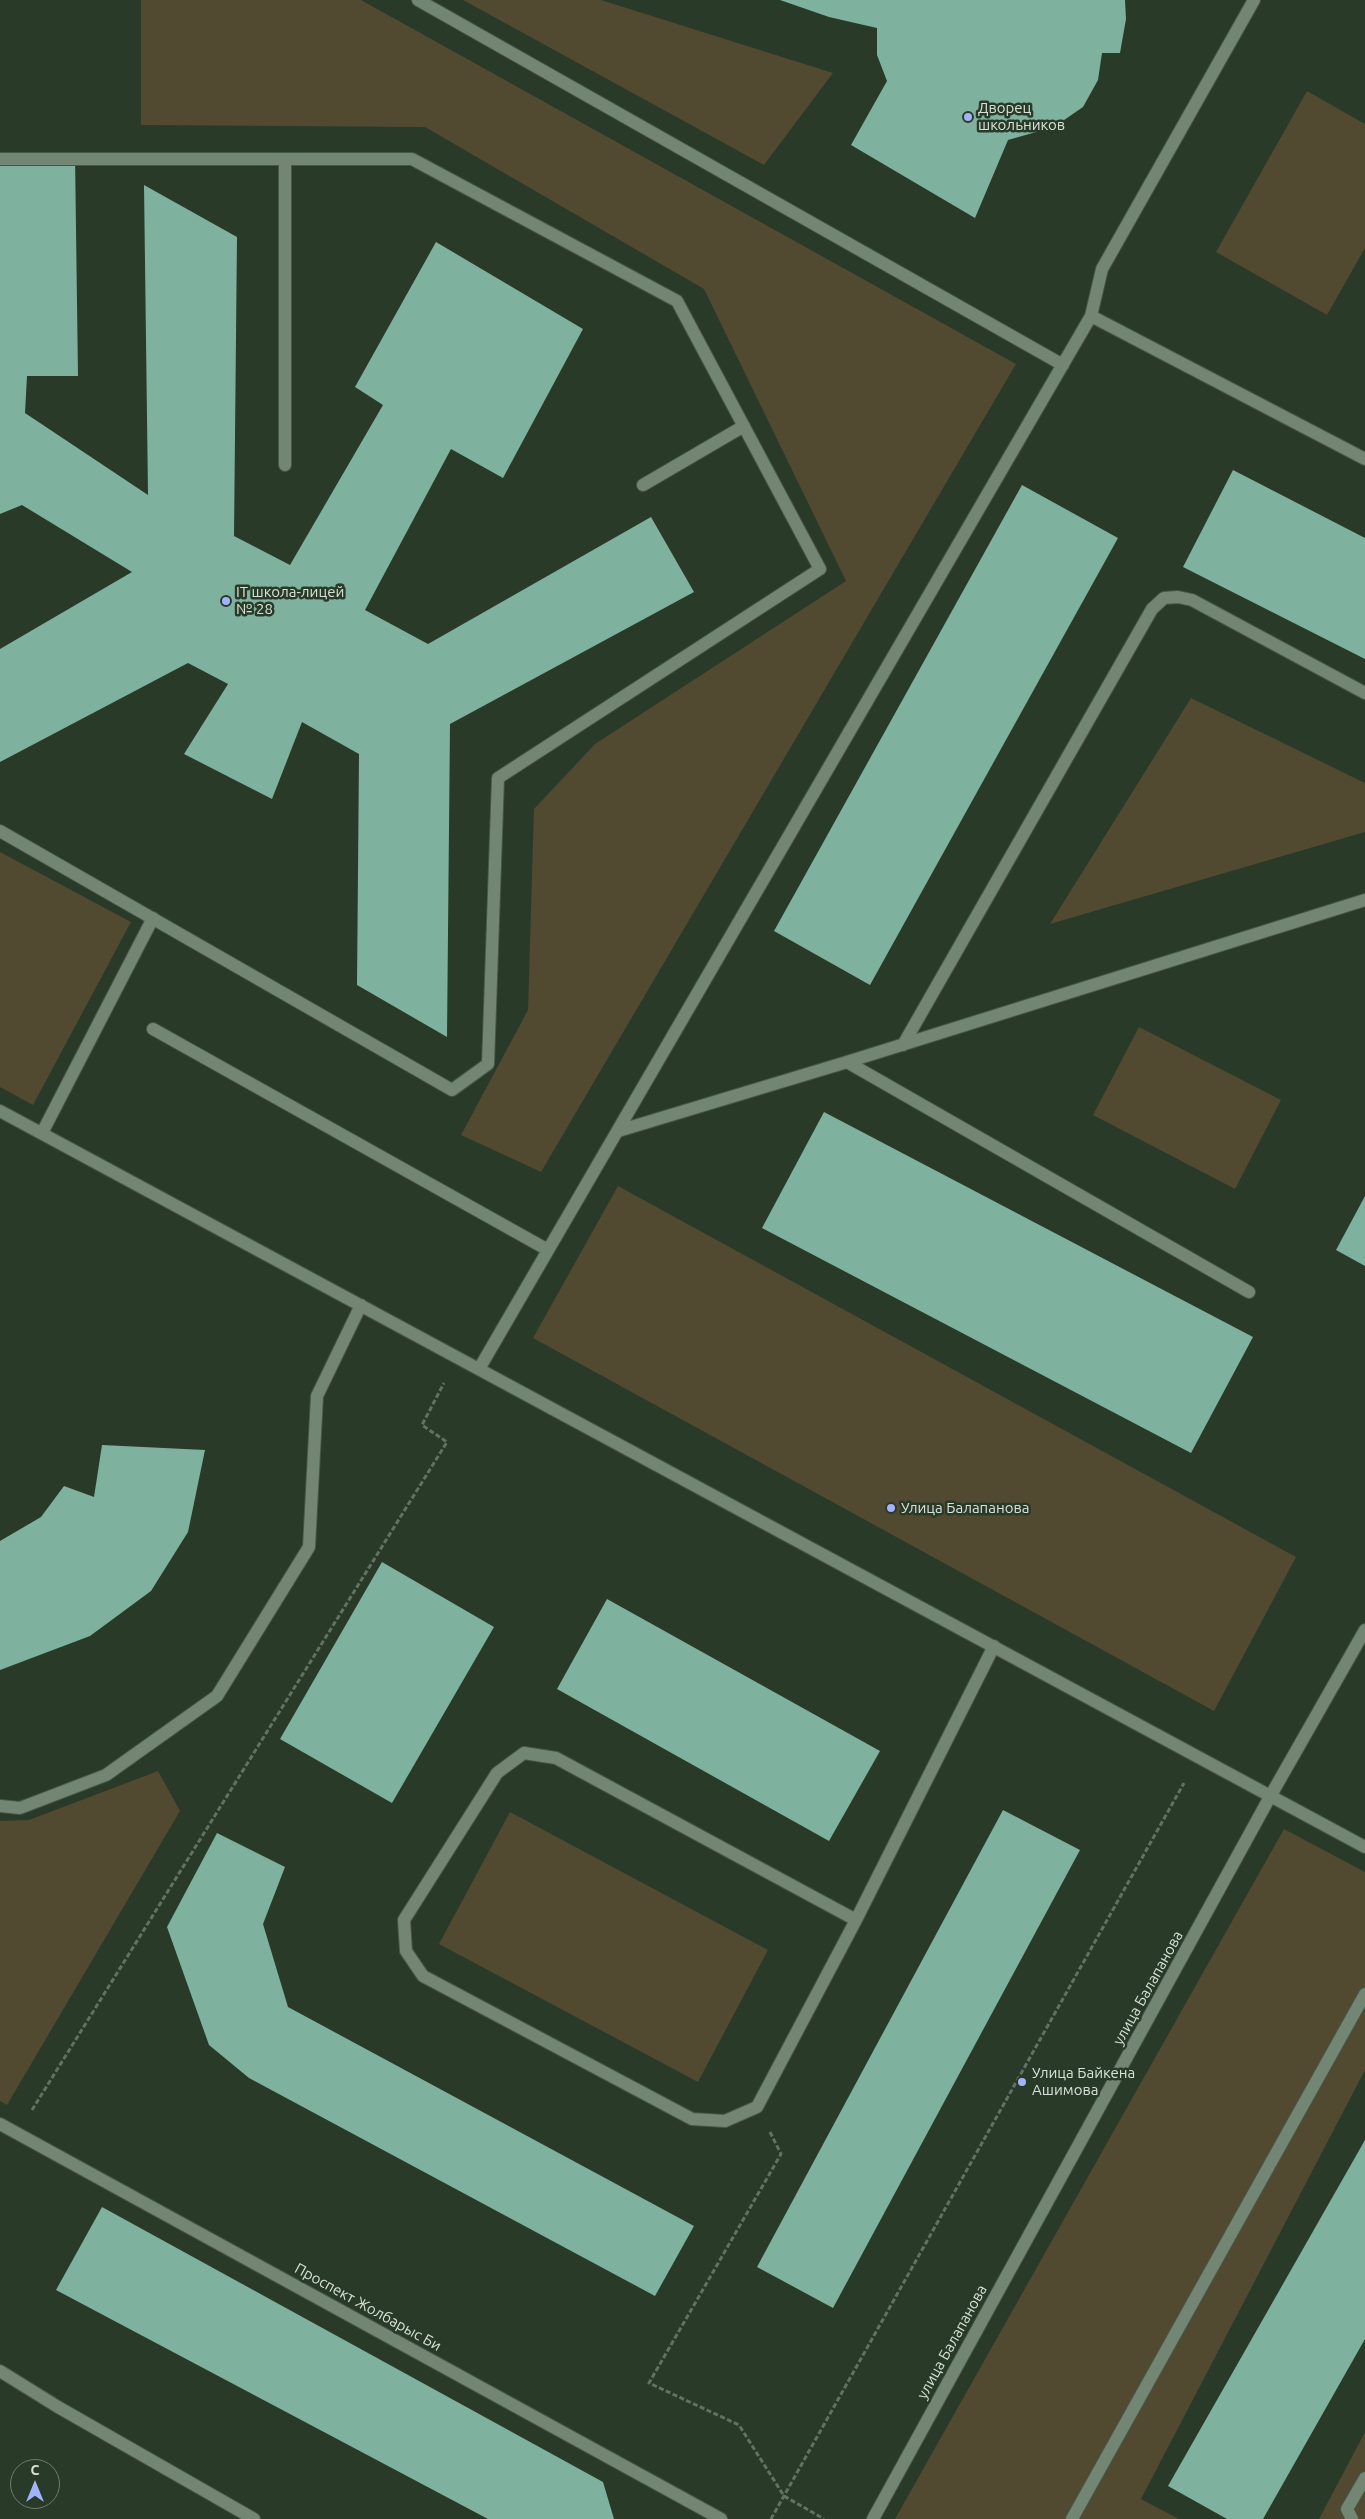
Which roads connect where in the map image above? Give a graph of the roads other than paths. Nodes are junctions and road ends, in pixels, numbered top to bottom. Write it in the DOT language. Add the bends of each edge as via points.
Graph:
graph roads {
  1 [pos="418,0"];
  2 [pos="1254,0"];
  3 [pos="0,159"];
  4 [pos="285,159"];
  5 [pos="1091,316"];
  6 [pos="1063,365"];
  7 [pos="744,426"];
  8 [pos="1365,459"];
  9 [pos="285,466"];
  10 [pos="643,486"];
  11 [pos="1365,693"];
  12 [pos="0,831"];
  13 [pos="1365,900"];
  14 [pos="153,918"];
  15 [pos="152,1029"];
  16 [pos="904,1045"];
  17 [pos="847,1062"];
  18 [pos="0,1111"];
  19 [pos="618,1131"];
  20 [pos="42,1133"];
  21 [pos="548,1250"];
  22 [pos="1249,1292"];
  23 [pos="360,1305"];
  24 [pos="479,1369"];
  25 [pos="1365,1630"];
  26 [pos="994,1646"];
  27 [pos="1271,1795"];
  28 [pos="0,1806"];
  29 [pos="1365,1847"];
  30 [pos="856,1920"];
  31 [pos="1365,1994"];
  32 [pos="0,2124"];
  33 [pos="0,2371"];
  34 [pos="1365,2478"];
  35 [pos="254,2519"];
  36 [pos="721,2519"];
  37 [pos="874,2519"];
  38 [pos="1072,2519"];
  39 [pos="1352,2519"];
  1 -- 6 [label="street"];
  2 -- 5 [label="street" via="1102,269"];
  3 -- 4 [label="street"];
  4 -- 7 [label="street" via="412,159 677,302"];
  4 -- 9 [label="street"];
  5 -- 6 [label="street"];
  5 -- 8 [label="street"];
  6 -- 19 [label="street"];
  7 -- 10 [label="street"];
  7 -- 14 [label="street" via="820,569 498,778 488,1064 452,1090"];
  11 -- 16 [label="street" via="1192,600 1164,598 1152,609"];
  12 -- 14 [label="street"];
  13 -- 16 [label="street"];
  14 -- 20 [label="street"];
  15 -- 21 [label="street"];
  16 -- 17 [label="street"];
  17 -- 19 [label="street"];
  17 -- 22 [label="street"];
  18 -- 20 [label="street"];
  19 -- 21 [label="street"];
  20 -- 23 [label="street"];
  21 -- 24 [label="street"];
  23 -- 24 [label="street"];
  23 -- 28 [label="street" via="318,1396 309,1547 217,1696 106,1775 20,1808"];
  24 -- 26 [label="street"];
  25 -- 27 [label="street, улица Балапанова"];
  26 -- 27 [label="street"];
  26 -- 30 [label="street"];
  27 -- 29 [label="street"];
  27 -- 37 [label="street, улица Балапанова"];
  30 -- 30 [label="street" via="757,2107 725,2122 692,2119 423,1976 406,1951 404,1920 497,1773 524,1753 556,1758"];
  31 -- 38 [label="street"];
  32 -- 36 [label="street, Проспект Жолбарыс Би"];
  33 -- 35 [label="street" via="58,2408"];
  34 -- 39 [label="street" via="1347,2509"];
}
